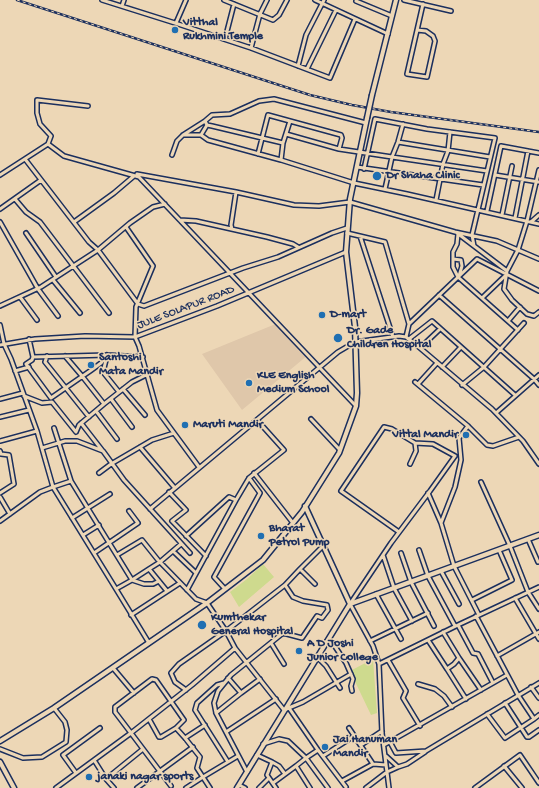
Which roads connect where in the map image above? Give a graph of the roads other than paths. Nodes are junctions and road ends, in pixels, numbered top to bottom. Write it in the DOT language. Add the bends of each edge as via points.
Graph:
graph roads {
  1 [pos="102,0"];
  2 [pos="124,0"];
  3 [pos="186,0"];
  4 [pos="226,0"];
  5 [pos="267,0"];
  6 [pos="287,0"];
  7 [pos="315,0"];
  8 [pos="356,0"];
  9 [pos="396,0"];
  10 [pos="404,0"];
  11 [pos="323,2"];
  12 [pos="234,4"];
  13 [pos="423,4"];
  14 [pos="122,6"];
  15 [pos="336,10"];
  16 [pos="451,10"];
  17 [pos="260,14"];
  18 [pos="392,16"];
  19 [pos="355,19"];
  20 [pos="176,23"];
  21 [pos="417,30"];
  22 [pos="388,34"];
  23 [pos="225,40"];
  24 [pos="250,48"];
  25 [pos="298,66"];
  26 [pos="307,69"];
  27 [pos="88,106"];
  28 [pos="290,120"];
  29 [pos="205,121"];
  30 [pos="367,121"];
  31 [pos="403,124"];
  32 [pos="207,125"];
  33 [pos="450,132"];
  34 [pos="286,134"];
  35 [pos="183,135"];
  36 [pos="201,136"];
  37 [pos="262,138"];
  38 [pos="398,142"];
  39 [pos="284,143"];
  40 [pos="48,144"];
  41 [pos="339,149"];
  42 [pos="360,151"];
  43 [pos="448,151"];
  44 [pos="528,151"];
  45 [pos="368,152"];
  46 [pos="258,154"];
  47 [pos="539,154"];
  48 [pos="172,155"];
  49 [pos="392,157"];
  50 [pos="490,157"];
  51 [pos="25,159"];
  52 [pos="281,160"];
  53 [pos="443,164"];
  54 [pos="512,166"];
  55 [pos="357,168"];
  56 [pos="364,169"];
  57 [pos="539,170"];
  58 [pos="487,171"];
  59 [pos="388,172"];
  60 [pos="0,175"];
  61 [pos="495,175"];
  62 [pos="134,176"];
  63 [pos="510,177"];
  64 [pos="140,178"];
  65 [pos="440,179"];
  66 [pos="522,179"];
  67 [pos="41,180"];
  68 [pos="537,182"];
  69 [pos="354,183"];
  70 [pos="483,185"];
  71 [pos="385,189"];
  72 [pos="236,192"];
  73 [pos="14,199"];
  74 [pos="436,200"];
  75 [pos="350,202"];
  76 [pos="165,204"];
  77 [pos="0,209"];
  78 [pos="478,210"];
  79 [pos="487,211"];
  80 [pos="502,215"];
  81 [pos="539,215"];
  82 [pos="514,218"];
  83 [pos="180,220"];
  84 [pos="527,221"];
  85 [pos="0,222"];
  86 [pos="74,222"];
  87 [pos="531,222"];
  88 [pos="539,224"];
  89 [pos="126,227"];
  90 [pos="348,228"];
  91 [pos="232,229"];
  92 [pos="26,233"];
  93 [pos="347,233"];
  94 [pos="457,233"];
  95 [pos="360,236"];
  96 [pos="472,236"];
  97 [pos="474,246"];
  98 [pos="298,247"];
  99 [pos="98,250"];
  100 [pos="518,250"];
  101 [pos="346,252"];
  102 [pos="453,259"];
  103 [pos="539,259"];
  104 [pos="73,266"];
  105 [pos="231,273"];
  106 [pos="507,273"];
  107 [pos="458,277"];
  108 [pos="54,278"];
  109 [pos="38,289"];
  110 [pos="539,291"];
  111 [pos="250,292"];
  112 [pos="439,295"];
  113 [pos="20,297"];
  114 [pos="482,298"];
  115 [pos="138,304"];
  116 [pos="0,306"];
  117 [pos="520,307"];
  118 [pos="539,312"];
  119 [pos="80,313"];
  120 [pos="109,313"];
  121 [pos="58,316"];
  122 [pos="37,320"];
  123 [pos="508,321"];
  124 [pos="524,323"];
  125 [pos="409,324"];
  126 [pos="0,325"];
  127 [pos="440,329"];
  128 [pos="518,330"];
  129 [pos="135,337"];
  130 [pos="393,337"];
  131 [pos="408,338"];
  132 [pos="29,339"];
  133 [pos="355,342"];
  134 [pos="2,345"];
  135 [pos="461,347"];
  136 [pos="420,348"];
  137 [pos="501,350"];
  138 [pos="65,355"];
  139 [pos="107,355"];
  140 [pos="47,356"];
  141 [pos="33,357"];
  142 [pos="143,357"];
  143 [pos="437,363"];
  144 [pos="28,367"];
  145 [pos="442,367"];
  146 [pos="484,367"];
  147 [pos="320,368"];
  148 [pos="15,371"];
  149 [pos="148,374"];
  150 [pos="539,375"];
  151 [pos="82,376"];
  152 [pos="534,379"];
  153 [pos="462,385"];
  154 [pos="539,385"];
  155 [pos="66,387"];
  156 [pos="123,389"];
  157 [pos="119,392"];
  158 [pos="23,395"];
  159 [pos="516,395"];
  160 [pos="0,399"];
  161 [pos="111,399"];
  162 [pos="104,404"];
  163 [pos="356,406"];
  164 [pos="29,410"];
  165 [pos="96,411"];
  166 [pos="496,413"];
  167 [pos="145,415"];
  168 [pos="0,417"];
  169 [pos="89,417"];
  170 [pos="312,419"];
  171 [pos="256,420"];
  172 [pos="81,423"];
  173 [pos="468,426"];
  174 [pos="132,427"];
  175 [pos="54,428"];
  176 [pos="37,431"];
  177 [pos="174,433"];
  178 [pos="519,437"];
  179 [pos="118,439"];
  180 [pos="0,441"];
  181 [pos="58,443"];
  182 [pos="415,443"];
  183 [pos="140,447"];
  184 [pos="42,448"];
  185 [pos="340,450"];
  186 [pos="0,451"];
  187 [pos="103,451"];
  188 [pos="112,464"];
  189 [pos="410,464"];
  190 [pos="539,464"];
  191 [pos="199,467"];
  192 [pos="99,473"];
  193 [pos="254,473"];
  194 [pos="249,478"];
  195 [pos="71,481"];
  196 [pos="481,482"];
  197 [pos="53,487"];
  198 [pos="174,487"];
  199 [pos="169,492"];
  200 [pos="428,493"];
  201 [pos="0,494"];
  202 [pos="110,494"];
  203 [pos="0,497"];
  204 [pos="236,500"];
  205 [pos="305,506"];
  206 [pos="88,508"];
  207 [pos="150,508"];
  208 [pos="129,511"];
  209 [pos="10,514"];
  210 [pos="72,518"];
  211 [pos="0,521"];
  212 [pos="293,523"];
  213 [pos="441,523"];
  214 [pos="99,525"];
  215 [pos="399,532"];
  216 [pos="83,535"];
  217 [pos="538,535"];
  218 [pos="186,536"];
  219 [pos="528,539"];
  220 [pos="539,541"];
  221 [pos="110,543"];
  222 [pos="181,544"];
  223 [pos="323,546"];
  224 [pos="510,546"];
  225 [pos="419,550"];
  226 [pos="499,550"];
  227 [pos="173,551"];
  228 [pos="94,553"];
  229 [pos="190,553"];
  230 [pos="401,553"];
  231 [pos="117,555"];
  232 [pos="383,555"];
  233 [pos="206,556"];
  234 [pos="160,562"];
  235 [pos="538,562"];
  236 [pos="454,566"];
  237 [pos="149,569"];
  238 [pos="300,569"];
  239 [pos="441,571"];
  240 [pos="196,573"];
  241 [pos="428,576"];
  242 [pos="132,580"];
  243 [pos="159,581"];
  244 [pos="411,582"];
  245 [pos="180,583"];
  246 [pos="315,584"];
  247 [pos="285,585"];
  248 [pos="539,587"];
  249 [pos="394,588"];
  250 [pos="116,589"];
  251 [pos="225,589"];
  252 [pos="187,590"];
  253 [pos="167,591"];
  254 [pos="528,592"];
  255 [pos="376,594"];
  256 [pos="515,598"];
  257 [pos="472,600"];
  258 [pos="207,604"];
  259 [pos="350,604"];
  260 [pos="459,604"];
  261 [pos="539,609"];
  262 [pos="428,613"];
  263 [pos="131,615"];
  264 [pos="477,616"];
  265 [pos="412,621"];
  266 [pos="434,626"];
  267 [pos="456,626"];
  268 [pos="395,629"];
  269 [pos="226,631"];
  270 [pos="443,632"];
  271 [pos="537,633"];
  272 [pos="401,639"];
  273 [pos="539,639"];
  274 [pos="428,640"];
  275 [pos="327,641"];
  276 [pos="370,641"];
  277 [pos="271,642"];
  278 [pos="149,643"];
  279 [pos="236,648"];
  280 [pos="497,656"];
  281 [pos="317,657"];
  282 [pos="459,658"];
  283 [pos="388,660"];
  284 [pos="247,663"];
  285 [pos="284,664"];
  286 [pos="379,664"];
  287 [pos="113,668"];
  288 [pos="447,669"];
  289 [pos="351,674"];
  290 [pos="507,675"];
  291 [pos="228,678"];
  292 [pos="260,679"];
  293 [pos="224,683"];
  294 [pos="336,683"];
  295 [pos="493,683"];
  296 [pos="539,683"];
  297 [pos="418,684"];
  298 [pos="531,687"];
  299 [pos="340,688"];
  300 [pos="186,690"];
  301 [pos="481,690"];
  302 [pos="352,691"];
  303 [pos="134,693"];
  304 [pos="241,694"];
  305 [pos="518,695"];
  306 [pos="539,698"];
  307 [pos="276,699"];
  308 [pos="466,699"];
  309 [pos="171,701"];
  310 [pos="505,703"];
  311 [pos="452,707"];
  312 [pos="54,708"];
  313 [pos="289,708"];
  314 [pos="284,710"];
  315 [pos="216,713"];
  316 [pos="487,714"];
  317 [pos="539,715"];
  318 [pos="149,719"];
  319 [pos="534,719"];
  320 [pos="205,725"];
  321 [pos="420,726"];
  322 [pos="521,727"];
  323 [pos="100,728"];
  324 [pos="176,728"];
  325 [pos="349,728"];
  326 [pos="382,730"];
  327 [pos="539,730"];
  328 [pos="226,732"];
  329 [pos="131,734"];
  330 [pos="354,736"];
  331 [pos="185,738"];
  332 [pos="0,741"];
  333 [pos="390,742"];
  334 [pos="263,744"];
  335 [pos="361,745"];
  336 [pos="384,745"];
  337 [pos="193,747"];
  338 [pos="0,748"];
  339 [pos="143,749"];
  340 [pos="318,750"];
  341 [pos="426,751"];
  342 [pos="385,754"];
  343 [pos="257,755"];
  344 [pos="238,756"];
  345 [pos="323,756"];
  346 [pos="306,758"];
  347 [pos="94,760"];
  348 [pos="0,762"];
  349 [pos="228,762"];
  350 [pos="272,762"];
  351 [pos="373,764"];
  352 [pos="386,765"];
  353 [pos="296,766"];
  354 [pos="504,766"];
  355 [pos="398,767"];
  356 [pos="159,771"];
  357 [pos="247,772"];
  358 [pos="387,772"];
  359 [pos="76,773"];
  360 [pos="285,774"];
  361 [pos="203,776"];
  362 [pos="269,778"];
  363 [pos="106,779"];
  364 [pos="342,781"];
  365 [pos="273,783"];
  366 [pos="539,783"];
  367 [pos="61,786"];
  368 [pos="171,786"];
  369 [pos="238,786"];
  370 [pos="346,787"];
  371 [pos="14,788"];
  372 [pos="56,788"];
  373 [pos="114,788"];
  374 [pos="137,788"];
  375 [pos="187,788"];
  376 [pos="210,788"];
  377 [pos="245,788"];
  378 [pos="259,788"];
  379 [pos="276,788"];
  380 [pos="310,788"];
  381 [pos="328,788"];
  382 [pos="366,788"];
  383 [pos="389,788"];
  384 [pos="475,788"];
  385 [pos="522,788"];
  1 -- 14 [label="street"];
  2 -- 14 [label="street"];
  3 -- 20 [label="street"];
  4 -- 12 [label="street"];
  5 -- 17 [label="street"];
  6 -- 17 [label="street" via="279,15 273,20"];
  7 -- 11 [label="street"];
  8 -- 18 [label="street"];
  9 -- 18 [label="street"];
  10 -- 13 [label="street"];
  11 -- 15 [label="street"];
  11 -- 25 [label="street" via="306,34"];
  12 -- 17 [label="street"];
  12 -- 23 [label="street"];
  13 -- 16 [label="street"];
  13 -- 21 [label="street"];
  14 -- 20 [label="street"];
  15 -- 19 [label="street"];
  15 -- 26 [label="street"];
  17 -- 24 [label="street"];
  18 -- 22 [label="street"];
  19 -- 22 [label="street"];
  19 -- 26 [label="street" via="330,78"];
  20 -- 23 [label="street"];
  21 -- 21 [label="street" via="407,74 427,77 435,41 426,31"];
  22 -- 30 [label="street, bridge"];
  23 -- 24 [label="street"];
  24 -- 25 [label="street"];
  25 -- 26 [label="street"];
  27 -- 40 [label="street" via="37,100 40,124 51,136"];
  28 -- 34 [label="street"];
  28 -- 37 [label="street" via="268,115"];
  28 -- 41 [label="street" via="341,135"];
  29 -- 30 [label="street" via="212,115 238,112 259,101 274,99"];
  29 -- 32 [label="street"];
  29 -- 35 [label="street"];
  30 -- 42 [label="street"];
  31 -- 33 [label="street"];
  31 -- 38 [label="street"];
  31 -- 45 [label="street" via="376,118"];
  32 -- 36 [label="street"];
  32 -- 37 [label="street"];
  33 -- 43 [label="street"];
  33 -- 50 [label="street" via="495,138"];
  34 -- 39 [label="street"];
  34 -- 41 [label="street"];
  35 -- 36 [label="street"];
  35 -- 48 [label="street" via="177,141"];
  36 -- 46 [label="street"];
  37 -- 39 [label="street"];
  37 -- 46 [label="street"];
  38 -- 43 [label="street"];
  38 -- 49 [label="street"];
  39 -- 52 [label="street"];
  40 -- 51 [label="street"];
  40 -- 62 [label="street" via="64,156"];
  41 -- 42 [label="street"];
  42 -- 45 [label="street"];
  42 -- 55 [label="street"];
  43 -- 50 [label="street"];
  43 -- 53 [label="street"];
  44 -- 47 [label="street"];
  44 -- 61 [label="street" via="501,146"];
  44 -- 66 [label="street"];
  45 -- 49 [label="street"];
  45 -- 56 [label="street"];
  46 -- 52 [label="street"];
  49 -- 53 [label="street"];
  49 -- 59 [label="street"];
  50 -- 58 [label="street"];
  51 -- 60 [label="street"];
  51 -- 67 [label="street"];
  52 -- 69 [label="street"];
  53 -- 58 [label="street"];
  53 -- 65 [label="street"];
  54 -- 63 [label="street"];
  55 -- 56 [label="street"];
  55 -- 69 [label="street"];
  56 -- 59 [label="street"];
  57 -- 68 [label="street"];
  58 -- 70 [label="street"];
  59 -- 65 [label="street"];
  59 -- 71 [label="street"];
  61 -- 63 [label="street"];
  61 -- 79 [label="street"];
  62 -- 64 [label="street"];
  62 -- 86 [label="street"];
  63 -- 66 [label="street"];
  63 -- 80 [label="street"];
  64 -- 72 [label="street" via="137,174"];
  64 -- 76 [label="street"];
  65 -- 70 [label="street"];
  65 -- 74 [label="street"];
  66 -- 68 [label="street"];
  66 -- 82 [label="street"];
  67 -- 73 [label="street"];
  67 -- 86 [label="street"];
  68 -- 84 [label="street"];
  69 -- 71 [label="street"];
  69 -- 75 [label="street"];
  70 -- 78 [label="street"];
  71 -- 74 [label="street"];
  72 -- 75 [label="street" via="294,205 319,206"];
  72 -- 91 [label="street"];
  73 -- 77 [label="street"];
  73 -- 104 [label="street" via="40,222"];
  74 -- 78 [label="street"];
  75 -- 90 [label="street"];
  75 -- 94 [label="street"];
  76 -- 83 [label="street"];
  76 -- 89 [label="street" via="153,207"];
  78 -- 79 [label="street"];
  78 -- 96 [label="street"];
  79 -- 80 [label="street"];
  80 -- 82 [label="street"];
  81 -- 87 [label="street"];
  82 -- 84 [label="street"];
  83 -- 91 [label="street"];
  83 -- 105 [label="street"];
  84 -- 87 [label="street"];
  84 -- 100 [label="street"];
  85 -- 109 [label="street"];
  86 -- 99 [label="street"];
  87 -- 88 [label="street"];
  89 -- 99 [label="street"];
  89 -- 115 [label="street" via="153,266"];
  90 -- 93 [label="street"];
  90 -- 98 [label="street"];
  91 -- 98 [label="street"];
  92 -- 108 [label="street"];
  93 -- 95 [label="street"];
  93 -- 101 [label="street"];
  94 -- 96 [label="street"];
  94 -- 97 [label="street"];
  94 -- 102 [label="street"];
  95 -- 125 [label="street" via="385,242"];
  95 -- 130 [label="street"];
  96 -- 97 [label="street"];
  96 -- 100 [label="street" via="498,241"];
  97 -- 106 [label="street"];
  98 -- 105 [label="street" via="278,257"];
  99 -- 104 [label="street"];
  99 -- 115 [label="street"];
  100 -- 103 [label="street"];
  100 -- 106 [label="street"];
  101 -- 111 [label="street, JULE SOLAPUR ROAD"];
  101 -- 133 [label="street"];
  102 -- 107 [label="street" via="453,267"];
  102 -- 107 [label="street" via="461,260 462,266"];
  104 -- 108 [label="street"];
  104 -- 120 [label="street"];
  105 -- 111 [label="street"];
  105 -- 115 [label="street" via="149,305"];
  106 -- 107 [label="street" via="477,259"];
  106 -- 110 [label="street"];
  106 -- 114 [label="street"];
  106 -- 117 [label="street" via="504,289"];
  107 -- 112 [label="street"];
  107 -- 114 [label="street"];
  108 -- 109 [label="street"];
  108 -- 119 [label="street"];
  109 -- 113 [label="street"];
  109 -- 121 [label="street"];
  111 -- 129 [label="street, JULE SOLAPUR ROAD"];
  111 -- 147 [label="street"];
  112 -- 125 [label="street"];
  112 -- 137 [label="street"];
  113 -- 116 [label="street"];
  113 -- 122 [label="street"];
  114 -- 123 [label="street"];
  115 -- 129 [label="street"];
  117 -- 118 [label="street" via="527,314 534,316"];
  117 -- 123 [label="street"];
  123 -- 128 [label="street"];
  124 -- 128 [label="street"];
  125 -- 131 [label="street"];
  126 -- 134 [label="street"];
  127 -- 131 [label="street" via="432,321"];
  127 -- 135 [label="street"];
  127 -- 136 [label="street"];
  128 -- 137 [label="street"];
  129 -- 132 [label="street, JULE SOLAPUR ROAD"];
  129 -- 142 [label="street"];
  130 -- 131 [label="street"];
  130 -- 133 [label="street"];
  131 -- 136 [label="street"];
  132 -- 134 [label="street, JULE SOLAPUR ROAD"];
  132 -- 141 [label="street"];
  133 -- 147 [label="street" via="338,352"];
  133 -- 163 [label="street"];
  134 -- 148 [label="street"];
  135 -- 145 [label="street"];
  135 -- 146 [label="street"];
  136 -- 143 [label="street"];
  137 -- 146 [label="street"];
  137 -- 152 [label="street"];
  138 -- 139 [label="street"];
  138 -- 140 [label="street"];
  138 -- 151 [label="street"];
  139 -- 142 [label="street"];
  139 -- 151 [label="street"];
  139 -- 157 [label="street" via="103,372"];
  140 -- 141 [label="street"];
  140 -- 155 [label="street" via="45,362"];
  141 -- 144 [label="street" via="26,364"];
  142 -- 149 [label="street"];
  143 -- 145 [label="street"];
  143 -- 173 [label="street" via="417,383"];
  144 -- 148 [label="street"];
  144 -- 155 [label="street" via="50,398"];
  145 -- 153 [label="street"];
  146 -- 153 [label="street"];
  146 -- 159 [label="street"];
  147 -- 163 [label="street"];
  147 -- 171 [label="street"];
  148 -- 158 [label="street"];
  149 -- 156 [label="street"];
  149 -- 177 [label="street" via="157,410"];
  150 -- 152 [label="street"];
  151 -- 155 [label="street"];
  151 -- 162 [label="street"];
  152 -- 154 [label="street"];
  152 -- 159 [label="street"];
  153 -- 166 [label="street"];
  155 -- 169 [label="street"];
  156 -- 157 [label="street"];
  156 -- 167 [label="street"];
  157 -- 161 [label="street"];
  158 -- 160 [label="street"];
  158 -- 164 [label="street"];
  158 -- 172 [label="street" via="42,403 52,402 76,432"];
  159 -- 166 [label="street"];
  161 -- 162 [label="street"];
  161 -- 174 [label="street"];
  162 -- 165 [label="street"];
  163 -- 185 [label="street"];
  164 -- 168 [label="street"];
  164 -- 176 [label="street"];
  165 -- 169 [label="street"];
  165 -- 179 [label="street"];
  166 -- 178 [label="street"];
  169 -- 172 [label="street"];
  170 -- 185 [label="street"];
  171 -- 191 [label="street"];
  171 -- 193 [label="street" via="284,450"];
  172 -- 187 [label="street"];
  173 -- 178 [label="street" via="487,445 493,446"];
  173 -- 213 [label="street" via="459,438 461,460 455,487"];
  175 -- 181 [label="street"];
  176 -- 180 [label="street"];
  176 -- 184 [label="street"];
  177 -- 183 [label="street"];
  177 -- 191 [label="street"];
  178 -- 190 [label="street"];
  181 -- 184 [label="street"];
  181 -- 187 [label="street" via="77,441"];
  181 -- 195 [label="street"];
  182 -- 189 [label="street" via="416,451"];
  182 -- 200 [label="street" via="434,444 454,456"];
  182 -- 215 [label="street" via="384,427 340,491"];
  183 -- 188 [label="street"];
  183 -- 198 [label="street"];
  184 -- 197 [label="street"];
  185 -- 205 [label="street"];
  186 -- 201 [label="street" via="1,454 9,456 14,484"];
  187 -- 188 [label="street"];
  188 -- 192 [label="street"];
  188 -- 207 [label="street"];
  191 -- 198 [label="street"];
  193 -- 194 [label="street"];
  193 -- 212 [label="street"];
  194 -- 204 [label="street"];
  194 -- 251 [label="street" via="260,493 214,577"];
  195 -- 197 [label="street"];
  195 -- 206 [label="street"];
  196 -- 224 [label="street"];
  197 -- 209 [label="street" via="40,492"];
  197 -- 210 [label="street"];
  198 -- 199 [label="street"];
  199 -- 207 [label="street"];
  199 -- 218 [label="street" via="186,510 172,521"];
  200 -- 213 [label="street"];
  200 -- 215 [label="street"];
  202 -- 206 [label="street"];
  203 -- 209 [label="street"];
  204 -- 218 [label="street" via="229,497"];
  204 -- 233 [label="street"];
  205 -- 212 [label="street"];
  205 -- 223 [label="street"];
  206 -- 210 [label="street"];
  206 -- 214 [label="street"];
  207 -- 222 [label="street"];
  208 -- 221 [label="street" via="138,523"];
  209 -- 211 [label="street"];
  210 -- 216 [label="street"];
  212 -- 251 [label="street" via="263,560"];
  213 -- 236 [label="street"];
  214 -- 216 [label="street"];
  214 -- 221 [label="street"];
  215 -- 232 [label="street"];
  216 -- 228 [label="street"];
  217 -- 219 [label="street"];
  217 -- 220 [label="street"];
  218 -- 233 [label="street"];
  219 -- 224 [label="street"];
  219 -- 235 [label="street"];
  221 -- 228 [label="street"];
  221 -- 231 [label="street"];
  222 -- 227 [label="street"];
  222 -- 229 [label="street"];
  223 -- 238 [label="street"];
  223 -- 259 [label="street"];
  224 -- 226 [label="street"];
  224 -- 254 [label="street"];
  225 -- 241 [label="street"];
  226 -- 236 [label="street"];
  226 -- 257 [label="street" via="512,580"];
  227 -- 234 [label="street"];
  227 -- 240 [label="street"];
  228 -- 250 [label="street"];
  230 -- 244 [label="street"];
  231 -- 234 [label="street" via="142,540"];
  231 -- 242 [label="street"];
  232 -- 249 [label="street"];
  232 -- 259 [label="street"];
  233 -- 240 [label="street"];
  234 -- 237 [label="street"];
  234 -- 245 [label="street"];
  236 -- 239 [label="street"];
  236 -- 257 [label="street"];
  237 -- 242 [label="street"];
  237 -- 243 [label="street"];
  238 -- 246 [label="street"];
  238 -- 247 [label="street"];
  239 -- 241 [label="street"];
  239 -- 260 [label="street"];
  240 -- 252 [label="street"];
  241 -- 244 [label="street"];
  241 -- 267 [label="street"];
  242 -- 243 [label="street" via="144,584"];
  242 -- 250 [label="street"];
  243 -- 253 [label="street"];
  244 -- 249 [label="street"];
  244 -- 262 [label="street"];
  245 -- 252 [label="street"];
  245 -- 253 [label="street"];
  247 -- 269 [label="street"];
  247 -- 277 [label="street" via="294,597 327,605 328,610 322,618 317,616 302,638 283,633"];
  248 -- 254 [label="street"];
  249 -- 255 [label="street"];
  249 -- 265 [label="street"];
  250 -- 263 [label="street"];
  251 -- 258 [label="street"];
  252 -- 258 [label="street" via="196,599"];
  253 -- 263 [label="street"];
  254 -- 256 [label="street"];
  254 -- 261 [label="street"];
  255 -- 259 [label="street"];
  255 -- 268 [label="street"];
  256 -- 264 [label="street"];
  256 -- 271 [label="street"];
  257 -- 264 [label="street"];
  258 -- 269 [label="street"];
  258 -- 278 [label="street"];
  259 -- 275 [label="street"];
  259 -- 276 [label="street"];
  262 -- 265 [label="street"];
  262 -- 266 [label="street"];
  263 -- 278 [label="street"];
  264 -- 267 [label="street"];
  264 -- 280 [label="street"];
  265 -- 268 [label="street"];
  267 -- 270 [label="street"];
  267 -- 295 [label="street" via="473,653 478,654"];
  268 -- 272 [label="street"];
  268 -- 276 [label="street"];
  269 -- 279 [label="street"];
  269 -- 300 [label="street" via="179,664 171,673 175,682"];
  270 -- 274 [label="street"];
  270 -- 282 [label="street"];
  271 -- 273 [label="street"];
  271 -- 280 [label="street"];
  274 -- 283 [label="street"];
  274 -- 288 [label="street"];
  275 -- 281 [label="street"];
  275 -- 289 [label="street" via="334,645"];
  276 -- 286 [label="street"];
  277 -- 284 [label="street"];
  277 -- 285 [label="street"];
  278 -- 287 [label="street"];
  279 -- 284 [label="street"];
  279 -- 300 [label="street"];
  280 -- 290 [label="street"];
  281 -- 294 [label="street"];
  281 -- 314 [label="street"];
  282 -- 288 [label="street"];
  282 -- 301 [label="street"];
  283 -- 286 [label="street"];
  283 -- 321 [label="street" via="406,691 402,698"];
  284 -- 291 [label="street"];
  284 -- 292 [label="street"];
  286 -- 326 [label="street"];
  287 -- 303 [label="street"];
  287 -- 312 [label="street"];
  288 -- 308 [label="street"];
  289 -- 294 [label="street"];
  289 -- 302 [label="street"];
  290 -- 295 [label="street"];
  290 -- 305 [label="street"];
  291 -- 293 [label="street"];
  291 -- 304 [label="street"];
  292 -- 304 [label="street"];
  292 -- 307 [label="street"];
  293 -- 315 [label="street" via="214,703"];
  293 -- 320 [label="street" via="217,685 196,703 195,710"];
  294 -- 299 [label="street"];
  294 -- 313 [label="street"];
  295 -- 301 [label="street"];
  296 -- 298 [label="street"];
  297 -- 311 [label="street" via="435,689"];
  298 -- 305 [label="street"];
  298 -- 306 [label="street"];
  300 -- 309 [label="street"];
  301 -- 308 [label="street"];
  303 -- 309 [label="street" via="154,678"];
  303 -- 329 [label="street" via="114,709"];
  304 -- 315 [label="street"];
  305 -- 310 [label="street"];
  305 -- 319 [label="street"];
  307 -- 314 [label="street"];
  307 -- 328 [label="street"];
  308 -- 311 [label="street"];
  309 -- 318 [label="street"];
  309 -- 324 [label="street" via="184,720"];
  310 -- 316 [label="street"];
  310 -- 322 [label="street"];
  311 -- 321 [label="street"];
  312 -- 332 [label="street"];
  312 -- 338 [label="street" via="68,730 66,742 42,757 24,758"];
  313 -- 314 [label="street"];
  313 -- 340 [label="street"];
  314 -- 334 [label="street"];
  315 -- 328 [label="street"];
  316 -- 322 [label="street" via="505,738"];
  316 -- 341 [label="street"];
  317 -- 319 [label="street"];
  318 -- 324 [label="street" via="159,737"];
  318 -- 329 [label="street"];
  319 -- 322 [label="street"];
  320 -- 331 [label="street"];
  320 -- 349 [label="street"];
  321 -- 333 [label="street"];
  322 -- 327 [label="street" via="528,737"];
  323 -- 359 [label="street" via="63,755"];
  324 -- 331 [label="street"];
  325 -- 330 [label="street"];
  326 -- 335 [label="street"];
  326 -- 336 [label="street"];
  328 -- 344 [label="street"];
  329 -- 339 [label="street"];
  329 -- 347 [label="street"];
  330 -- 335 [label="street"];
  330 -- 345 [label="street"];
  331 -- 337 [label="street"];
  333 -- 336 [label="street"];
  333 -- 341 [label="street" via="396,754"];
  334 -- 343 [label="street"];
  334 -- 346 [label="street" via="279,739 288,741"];
  335 -- 351 [label="street"];
  336 -- 342 [label="street"];
  337 -- 356 [label="street"];
  337 -- 361 [label="street" via="200,757 197,768"];
  339 -- 356 [label="street"];
  339 -- 363 [label="street"];
  340 -- 345 [label="street"];
  340 -- 346 [label="street"];
  341 -- 355 [label="street"];
  342 -- 352 [label="street"];
  342 -- 355 [label="street"];
  343 -- 350 [label="street"];
  343 -- 357 [label="street"];
  344 -- 349 [label="street"];
  344 -- 357 [label="street"];
  345 -- 364 [label="street"];
  346 -- 353 [label="street"];
  346 -- 381 [label="street"];
  347 -- 359 [label="street"];
  347 -- 363 [label="street"];
  348 -- 371 [label="street"];
  349 -- 361 [label="street"];
  350 -- 360 [label="street"];
  350 -- 362 [label="street" via="267,775"];
  351 -- 352 [label="street"];
  351 -- 364 [label="street"];
  352 -- 358 [label="street"];
  353 -- 360 [label="street"];
  353 -- 380 [label="street"];
  354 -- 366 [label="street" via="520,755"];
  354 -- 384 [label="street"];
  354 -- 385 [label="street"];
  355 -- 358 [label="street"];
  356 -- 368 [label="street"];
  356 -- 374 [label="street"];
  357 -- 369 [label="street"];
  358 -- 382 [label="street"];
  358 -- 383 [label="street"];
  359 -- 367 [label="street"];
  360 -- 365 [label="street"];
  361 -- 375 [label="street"];
  361 -- 376 [label="street"];
  362 -- 365 [label="street"];
  362 -- 378 [label="street"];
  363 -- 373 [label="street"];
  364 -- 370 [label="street"];
  365 -- 379 [label="street"];
  367 -- 372 [label="street"];
  369 -- 377 [label="street"];
}
